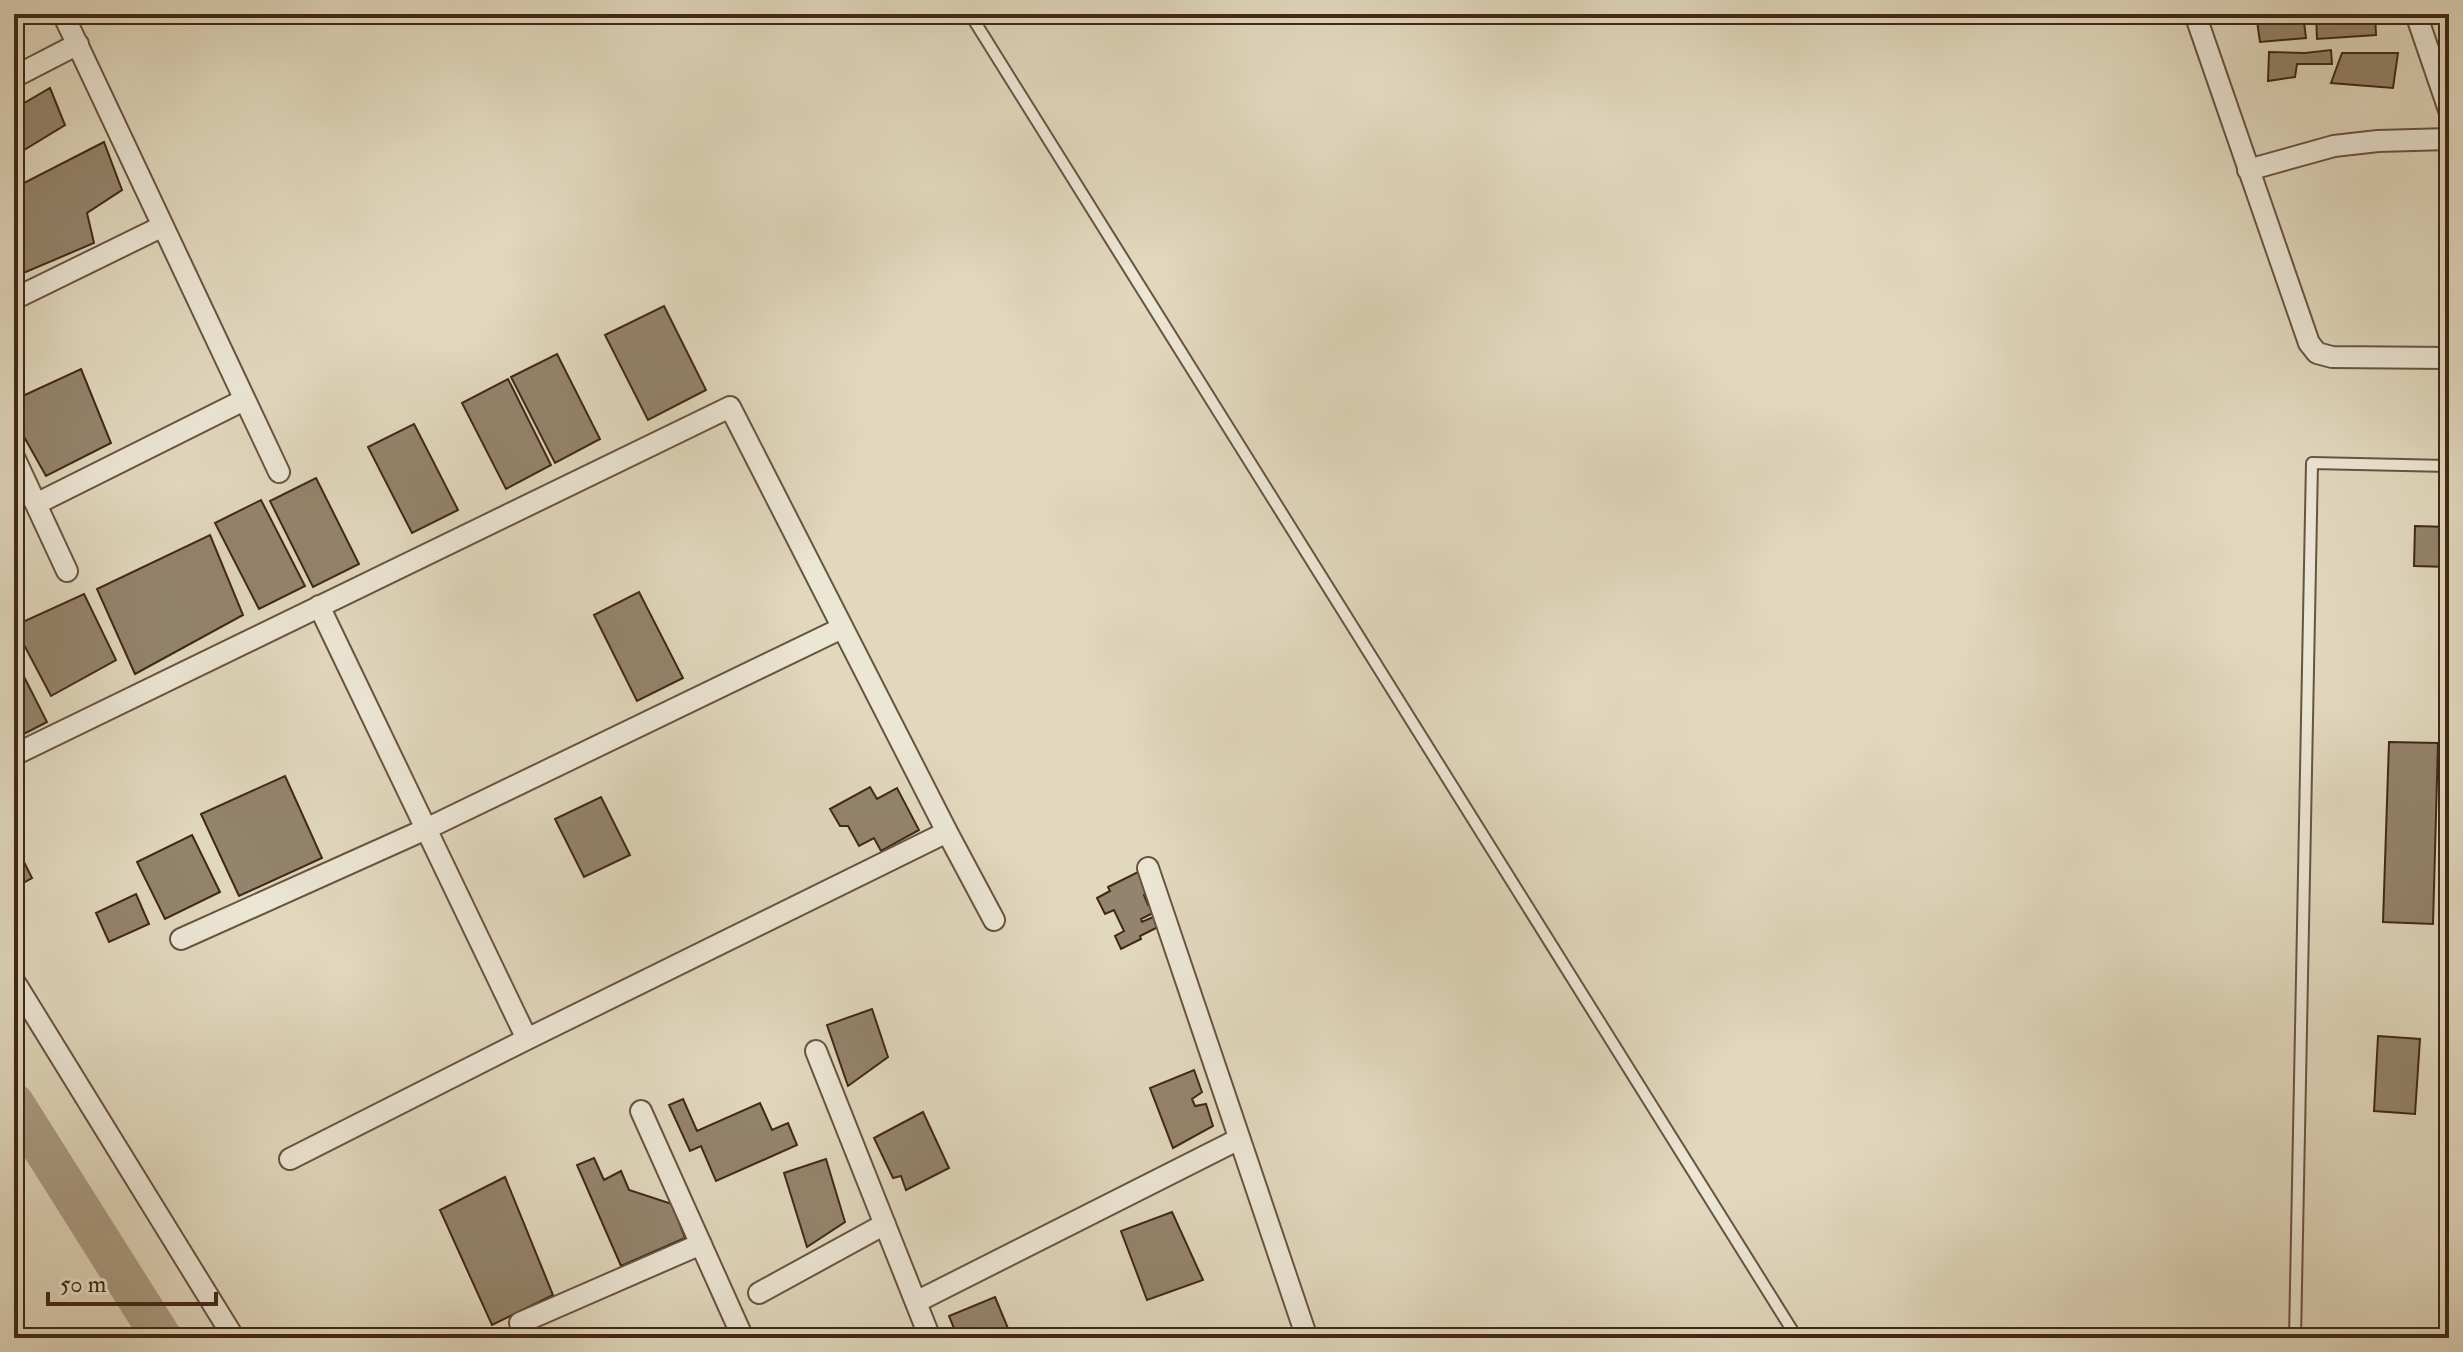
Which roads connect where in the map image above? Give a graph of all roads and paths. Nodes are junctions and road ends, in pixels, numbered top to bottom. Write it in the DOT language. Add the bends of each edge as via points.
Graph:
graph roads {
  1 [pos="63,14"];
  2 [pos="970,14"];
  3 [pos="2195,14"];
  4 [pos="2416,14"];
  5 [pos="78,44"];
  6 [pos="14,77"];
  7 [pos="2449,110"];
  8 [pos="2449,139"];
  9 [pos="2248,170"];
  10 [pos="163,226"];
  11 [pos="14,299"];
  12 [pos="2449,358"];
  13 [pos="244,400"];
  14 [pos="14,457"];
  15 [pos="2449,466"];
  16 [pos="279,472"];
  17 [pos="36,504"];
  18 [pos="67,571"];
  19 [pos="319,606"];
  20 [pos="842,628"];
  21 [pos="14,755"];
  22 [pos="426,829"];
  23 [pos="947,832"];
  24 [pos="1148,868"];
  25 [pos="994,920"];
  26 [pos="181,939"];
  27 [pos="14,981"];
  28 [pos="527,1039"];
  29 [pos="816,1051"];
  30 [pos="641,1111"];
  31 [pos="1239,1139"];
  32 [pos="290,1159"];
  33 [pos="885,1224"];
  34 [pos="701,1244"];
  35 [pos="759,1293"];
  36 [pos="916,1302"];
  37 [pos="520,1323"];
  38 [pos="234,1338"];
  39 [pos="743,1338"];
  40 [pos="930,1338"];
  41 [pos="1307,1338"];
  42 [pos="1797,1338"];
  43 [pos="2295,1338"];
  1 -- 5 [label="street"];
  2 -- 42 [label="lane"];
  3 -- 9 [label="street"];
  4 -- 7 [label="street"];
  5 -- 6 [label="street"];
  5 -- 10 [label="street"];
  8 -- 9 [label="street" via="2334,146"];
  9 -- 12 [label="street" via="2317,353"];
  10 -- 11 [label="street"];
  10 -- 13 [label="street"];
  13 -- 16 [label="street"];
  13 -- 17 [label="street"];
  14 -- 17 [label="street"];
  15 -- 43 [label="lane" via="2312,463"];
  17 -- 18 [label="street"];
  19 -- 20 [label="street" via="730,407"];
  19 -- 21 [label="street"];
  19 -- 22 [label="street"];
  20 -- 22 [label="street"];
  20 -- 23 [label="street"];
  22 -- 26 [label="street"];
  22 -- 28 [label="street"];
  23 -- 25 [label="street"];
  23 -- 28 [label="street"];
  24 -- 31 [label="street"];
  27 -- 38 [label="street"];
  28 -- 32 [label="street"];
  29 -- 33 [label="street"];
  30 -- 34 [label="street"];
  31 -- 36 [label="street"];
  31 -- 41 [label="street"];
  33 -- 35 [label="street"];
  33 -- 36 [label="street"];
  34 -- 37 [label="street"];
  34 -- 39 [label="street"];
  36 -- 40 [label="street"];
}
